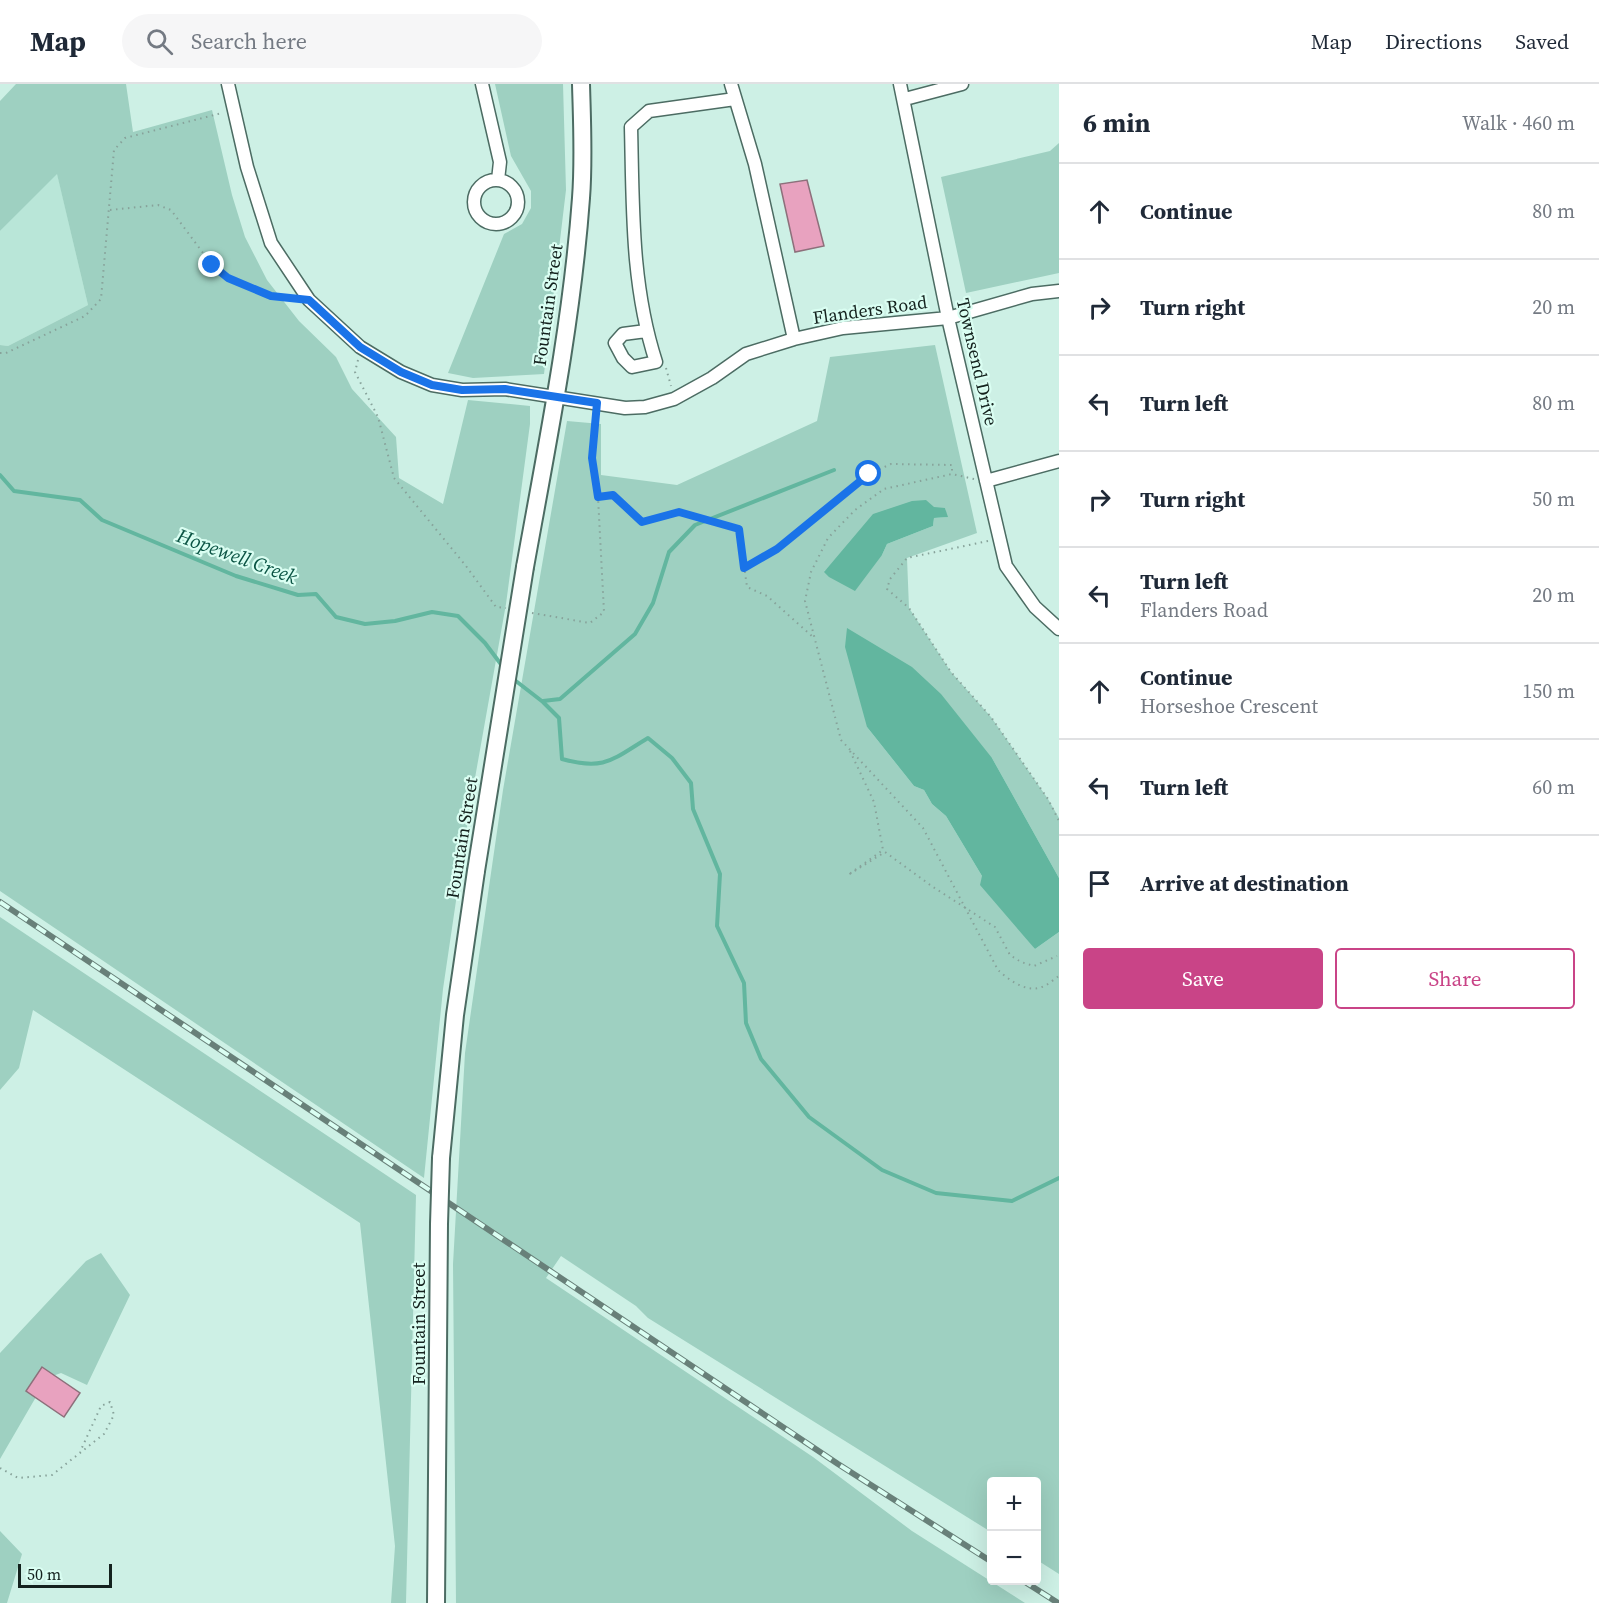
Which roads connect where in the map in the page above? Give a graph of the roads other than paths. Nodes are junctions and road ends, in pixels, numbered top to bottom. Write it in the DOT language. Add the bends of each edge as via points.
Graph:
graph roads {
  1 [pos="228,84"];
  2 [pos="482,84"];
  3 [pos="581,84"];
  4 [pos="730,84"];
  5 [pos="900,84"];
  6 [pos="962,84"];
  7 [pos="735,99"];
  8 [pos="905,99"];
  9 [pos="498,180"];
  10 [pos="1059,291"];
  11 [pos="948,318"];
  12 [pos="646,331"];
  13 [pos="794,339"];
  14 [pos="555,398"];
  15 [pos="1059,461"];
  16 [pos="986,480"];
  17 [pos="1059,629"];
  18 [pos="436,1603"];
  1 -- 14 [label="street, Flanders Road" via="247,167 271,243 309,300 360,347 432,385 462,390 505,389"];
  2 -- 9 [label="street" via="500,162"];
  3 -- 14 [label="main road, Fountain Street" via="581,196"];
  4 -- 7 [label="street"];
  5 -- 8 [label="street, Townsend Drive"];
  6 -- 8 [label="street"];
  7 -- 12 [label="street" via="650,111 631,127 633,242"];
  7 -- 13 [label="street" via="755,164"];
  8 -- 11 [label="street, Townsend Drive"];
  10 -- 11 [label="street, Flanders Road" via="1032,294"];
  11 -- 13 [label="street, Flanders Road" via="843,328"];
  11 -- 16 [label="street, Townsend Drive"];
  12 -- 12 [label="street" via="656,362 632,368 615,343 623,334"];
  13 -- 14 [label="street, Flanders Road" via="746,354 674,399 645,407"];
  14 -- 18 [label="main road, Fountain Street, bridge" via="455,1015 441,1158"];
  15 -- 16 [label="street"];
  16 -- 17 [label="street, Townsend Drive" via="1006,566 1035,607"];
}
